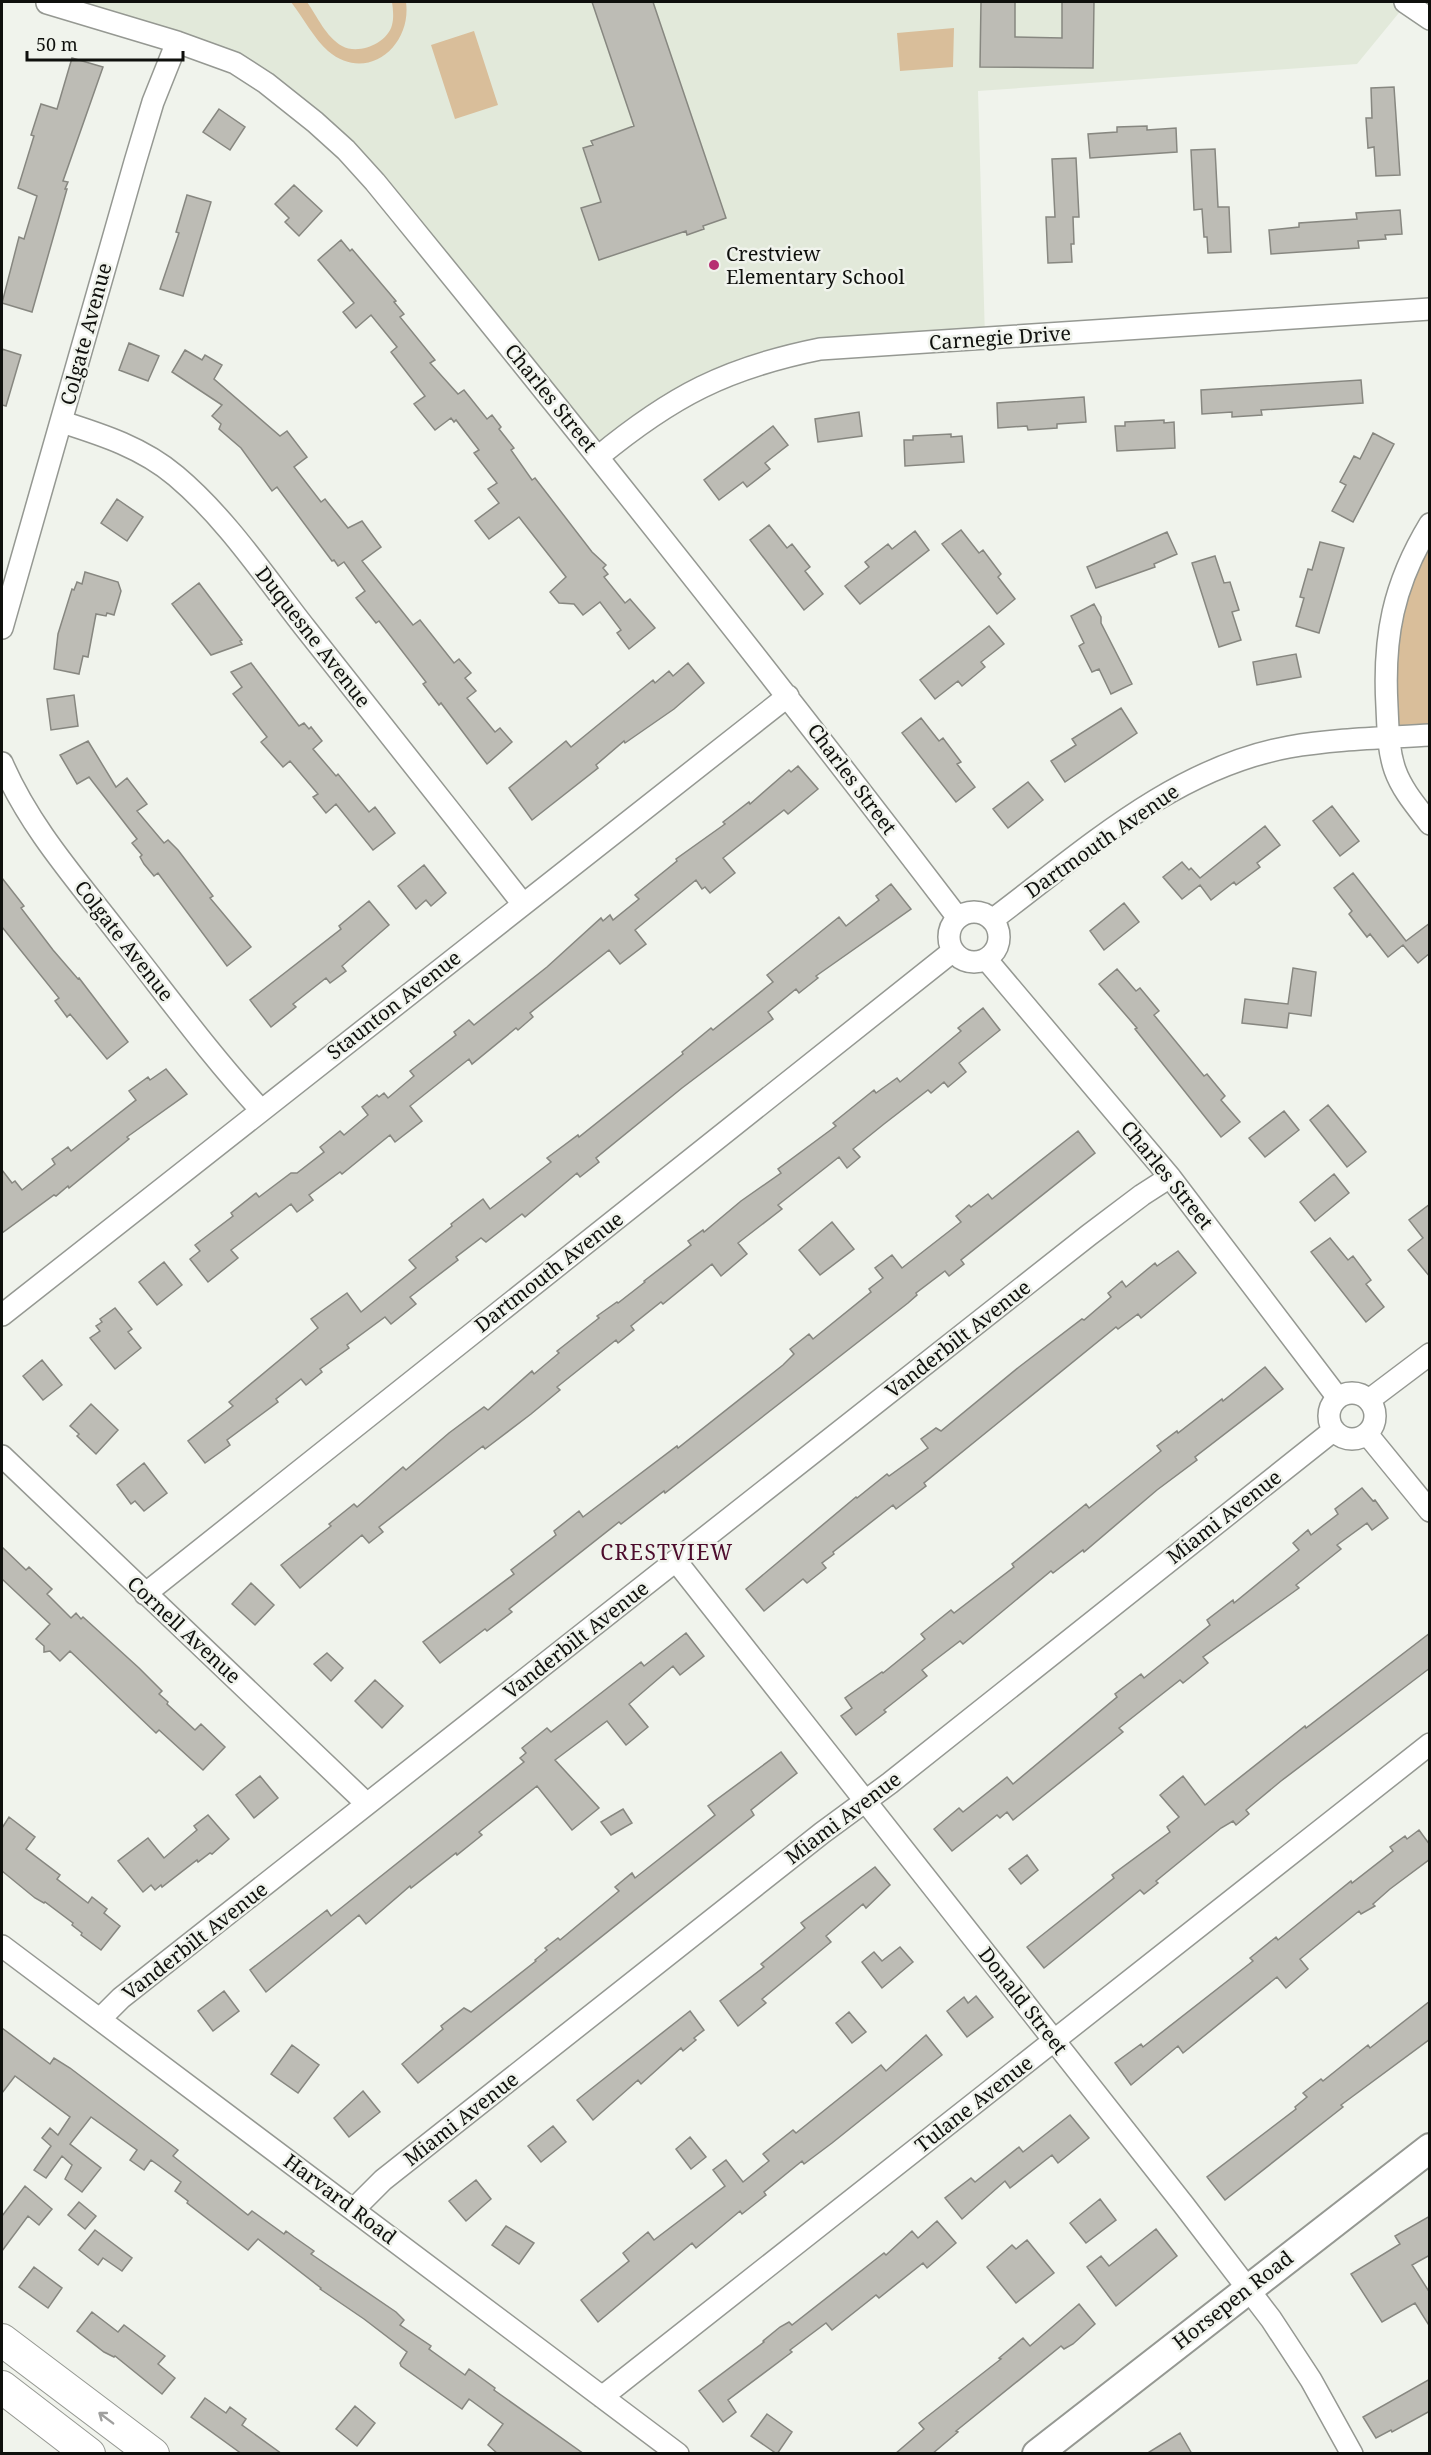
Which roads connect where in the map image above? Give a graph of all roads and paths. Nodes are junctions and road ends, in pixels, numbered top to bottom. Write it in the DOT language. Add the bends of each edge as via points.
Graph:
graph roads {
  1 [pos="1405,2"];
  2 [pos="47,3"];
  3 [pos="1430,19"];
  4 [pos="177,42"];
  5 [pos="1430,309"];
  6 [pos="62,422"];
  7 [pos="598,457"];
  8 [pos="1430,524"];
  9 [pos="2,628"];
  10 [pos="788,696"];
  11 [pos="1430,735"];
  12 [pos="1388,738"];
  13 [pos="2,763"];
  14 [pos="1430,824"];
  15 [pos="523,904"];
  16 [pos="958,918"];
  17 [pos="992,920"];
  18 [pos="953,951"];
  19 [pos="986,959"];
  20 [pos="261,1110"];
  21 [pos="1170,1177"];
  22 [pos="2,1315"];
  23 [pos="1430,1354"];
  24 [pos="1338,1398"];
  25 [pos="1369,1400"];
  26 [pos="1334,1430"];
  27 [pos="1367,1434"];
  28 [pos="2,1456"];
  29 [pos="1430,1511"];
  30 [pos="676,1562"];
  31 [pos="145,1594"];
  32 [pos="1430,1744"];
  33 [pos="866,1800"];
  34 [pos="367,1804"];
  35 [pos="2,1946"];
  36 [pos="100,2019"];
  37 [pos="1054,2041"];
  38 [pos="1430,2148"];
  39 [pos="354,2209"];
  40 [pos="1247,2288"];
  41 [pos="2,2340"];
  42 [pos="2,2387"];
  43 [pos="602,2397"];
  44 [pos="90,2454"];
  45 [pos="153,2454"];
  46 [pos="678,2454"];
  47 [pos="1037,2454"];
  48 [pos="1353,2454"];
  1 -- 3 [label="street"];
  2 -- 4 [label="street, Charles Street"];
  4 -- 6 [label="street, Colgate Avenue" via="153,102"];
  4 -- 7 [label="street, Charles Street" via="235,63 346,150"];
  5 -- 7 [label="street, Carnegie Drive" via="820,349 741,369 708,382 661,408"];
  6 -- 9 [label="street, Colgate Avenue"];
  6 -- 15 [label="street, Duquesne Avenue" via="149,456 205,503"];
  7 -- 10 [label="street, Charles Street"];
  8 -- 12 [label="street" via="1400,584 1389,627 1385,668"];
  10 -- 15 [label="street, Staunton Avenue"];
  10 -- 16 [label="street, Charles Street"];
  11 -- 12 [label="street, Dartmouth Avenue"];
  12 -- 14 [label="street" via="1400,781"];
  12 -- 17 [label="street, Dartmouth Avenue" via="1287,747 1239,760 1192,779 1117,826"];
  13 -- 20 [label="street, Colgate Avenue" via="36,827 190,1026"];
  15 -- 20 [label="street, Staunton Avenue"];
  16 -- 17 [label="street" via="972,912"];
  16 -- 18 [label="street" via="949,937"];
  17 -- 19 [label="street" via="998,941"];
  18 -- 19 [label="street" via="964,960"];
  18 -- 31 [label="street, Dartmouth Avenue"];
  19 -- 21 [label="street, Charles Street"];
  20 -- 22 [label="street, Staunton Avenue"];
  21 -- 24 [label="street, Charles Street"];
  21 -- 30 [label="street, Vanderbilt Avenue" via="1089,1235"];
  23 -- 25 [label="street"];
  24 -- 25 [label="street" via="1351,1394"];
  24 -- 26 [label="street" via="1330,1417"];
  25 -- 27 [label="street" via="1375,1421"];
  26 -- 27 [label="street" via="1353,1439"];
  26 -- 33 [label="street, Miami Avenue"];
  27 -- 29 [label="street"];
  28 -- 31 [label="street, Cornell Avenue"];
  30 -- 33 [label="street, Donald Street"];
  30 -- 34 [label="street, Vanderbilt Avenue"];
  31 -- 34 [label="street, Cornell Avenue"];
  32 -- 37 [label="street, Tulane Avenue"];
  33 -- 37 [label="street, Donald Street"];
  33 -- 39 [label="street, Miami Avenue" via="383,2180"];
  34 -- 36 [label="street, Vanderbilt Avenue" via="121,1998"];
  35 -- 36 [label="street, Harvard Road"];
  36 -- 39 [label="street, Harvard Road"];
  37 -- 40 [label="street, Donald Street"];
  37 -- 43 [label="street, Tulane Avenue"];
  38 -- 40 [label="street, Horsepen Road"];
  39 -- 43 [label="street, Harvard Road"];
  40 -- 47 [label="street, Horsepen Road"];
  40 -- 48 [label="street, Donald Street" via="1305,2372"];
  45 -- 41 [label="main road, one-way"];
  42 -- 44 [label="main road"];
  43 -- 46 [label="street, Harvard Road"];
}
